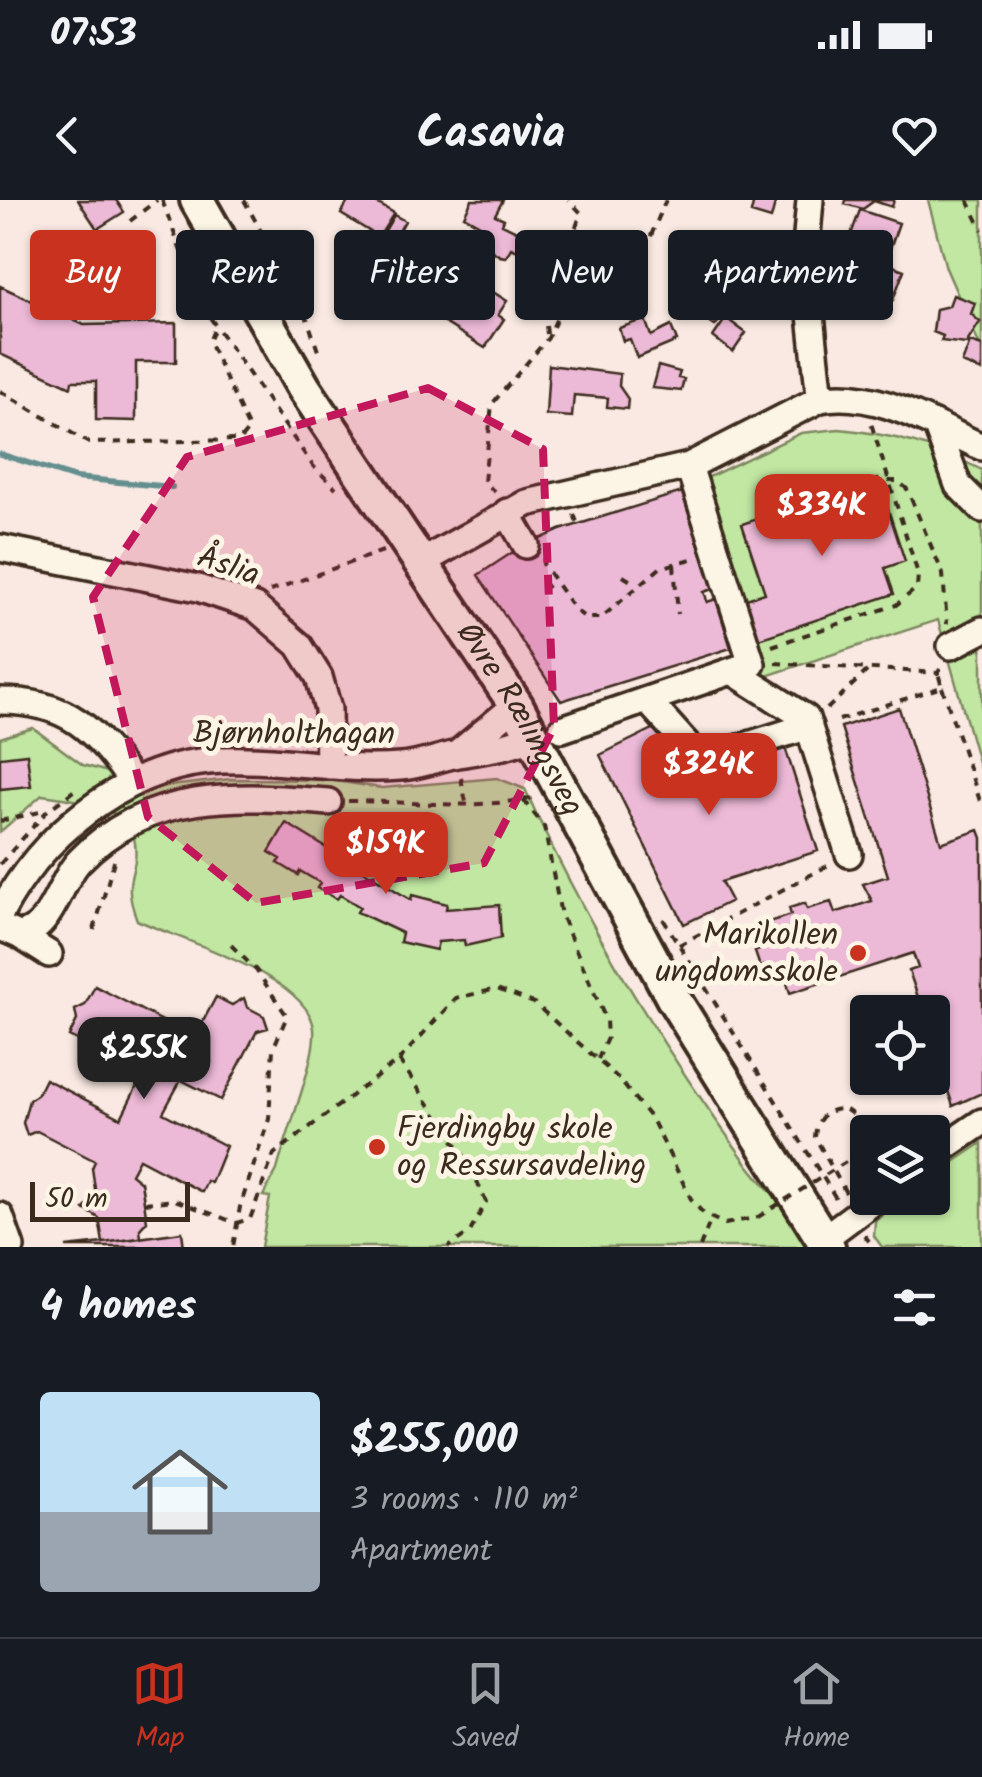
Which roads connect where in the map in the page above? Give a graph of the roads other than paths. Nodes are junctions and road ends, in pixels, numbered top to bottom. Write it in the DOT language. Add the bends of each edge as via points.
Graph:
graph roads {
  1 [pos="196,200"];
  2 [pos="810,200"];
  3 [pos="820,399"];
  4 [pos="938,427"];
  5 [pos="982,448"];
  6 [pos="689,466"];
  7 [pos="505,505"];
  8 [pos="982,509"];
  9 [pos="537,546"];
  10 [pos="0,548"];
  11 [pos="422,562"];
  12 [pos="982,630"];
  13 [pos="950,646"];
  14 [pos="747,659"];
  15 [pos="648,700"];
  16 [pos="0,702"];
  17 [pos="516,704"];
  18 [pos="809,726"];
  19 [pos="548,732"];
  20 [pos="457,754"];
  21 [pos="329,766"];
  22 [pos="133,783"];
  23 [pos="328,802"];
  24 [pos="850,854"];
  25 [pos="0,914"];
  26 [pos="10,931"];
  27 [pos="49,954"];
  28 [pos="982,1122"];
  29 [pos="950,1144"];
  30 [pos="850,1212"];
  31 [pos="826,1243"];
  1 -- 11 [label="main road, Øvre Rælingsveg" via="287,362"];
  2 -- 3 [label="street" via="804,259"];
  3 -- 4 [label="street" via="874,400"];
  3 -- 6 [label="street"];
  4 -- 5 [label="street"];
  4 -- 8 [label="street" via="958,485"];
  6 -- 7 [label="street"];
  6 -- 14 [label="street"];
  7 -- 9 [label="street"];
  7 -- 11 [label="street"];
  10 -- 21 [label="street, Åslia" via="198,588 256,608 289,635 320,677"];
  11 -- 17 [label="main road, Øvre Rælingsveg"];
  12 -- 13 [label="street"];
  14 -- 15 [label="street, Bjørnholthagan"];
  14 -- 18 [label="street"];
  15 -- 18 [label="street" via="700,760"];
  15 -- 19 [label="street, Bjørnholthagan"];
  16 -- 22 [label="street" via="46,706 84,723"];
  17 -- 19 [label="main road, Øvre Rælingsveg"];
  17 -- 20 [label="street, Bjørnholthagan"];
  18 -- 24 [label="street"];
  19 -- 20 [label="street, Bjørnholthagan" via="495,750"];
  19 -- 31 [label="main road, Øvre Rælingsveg" via="673,998"];
  20 -- 21 [label="street, Bjørnholthagan" via="397,768"];
  21 -- 22 [label="street, Bjørnholthagan" via="210,761"];
  22 -- 25 [label="street, Bjørnholthagan" via="74,822 35,861"];
  23 -- 26 [label="street" via="210,798 132,820 80,860 38,928"];
  26 -- 27 [label="street"];
  28 -- 29 [label="street"];
  30 -- 31 [label="street"];
}
